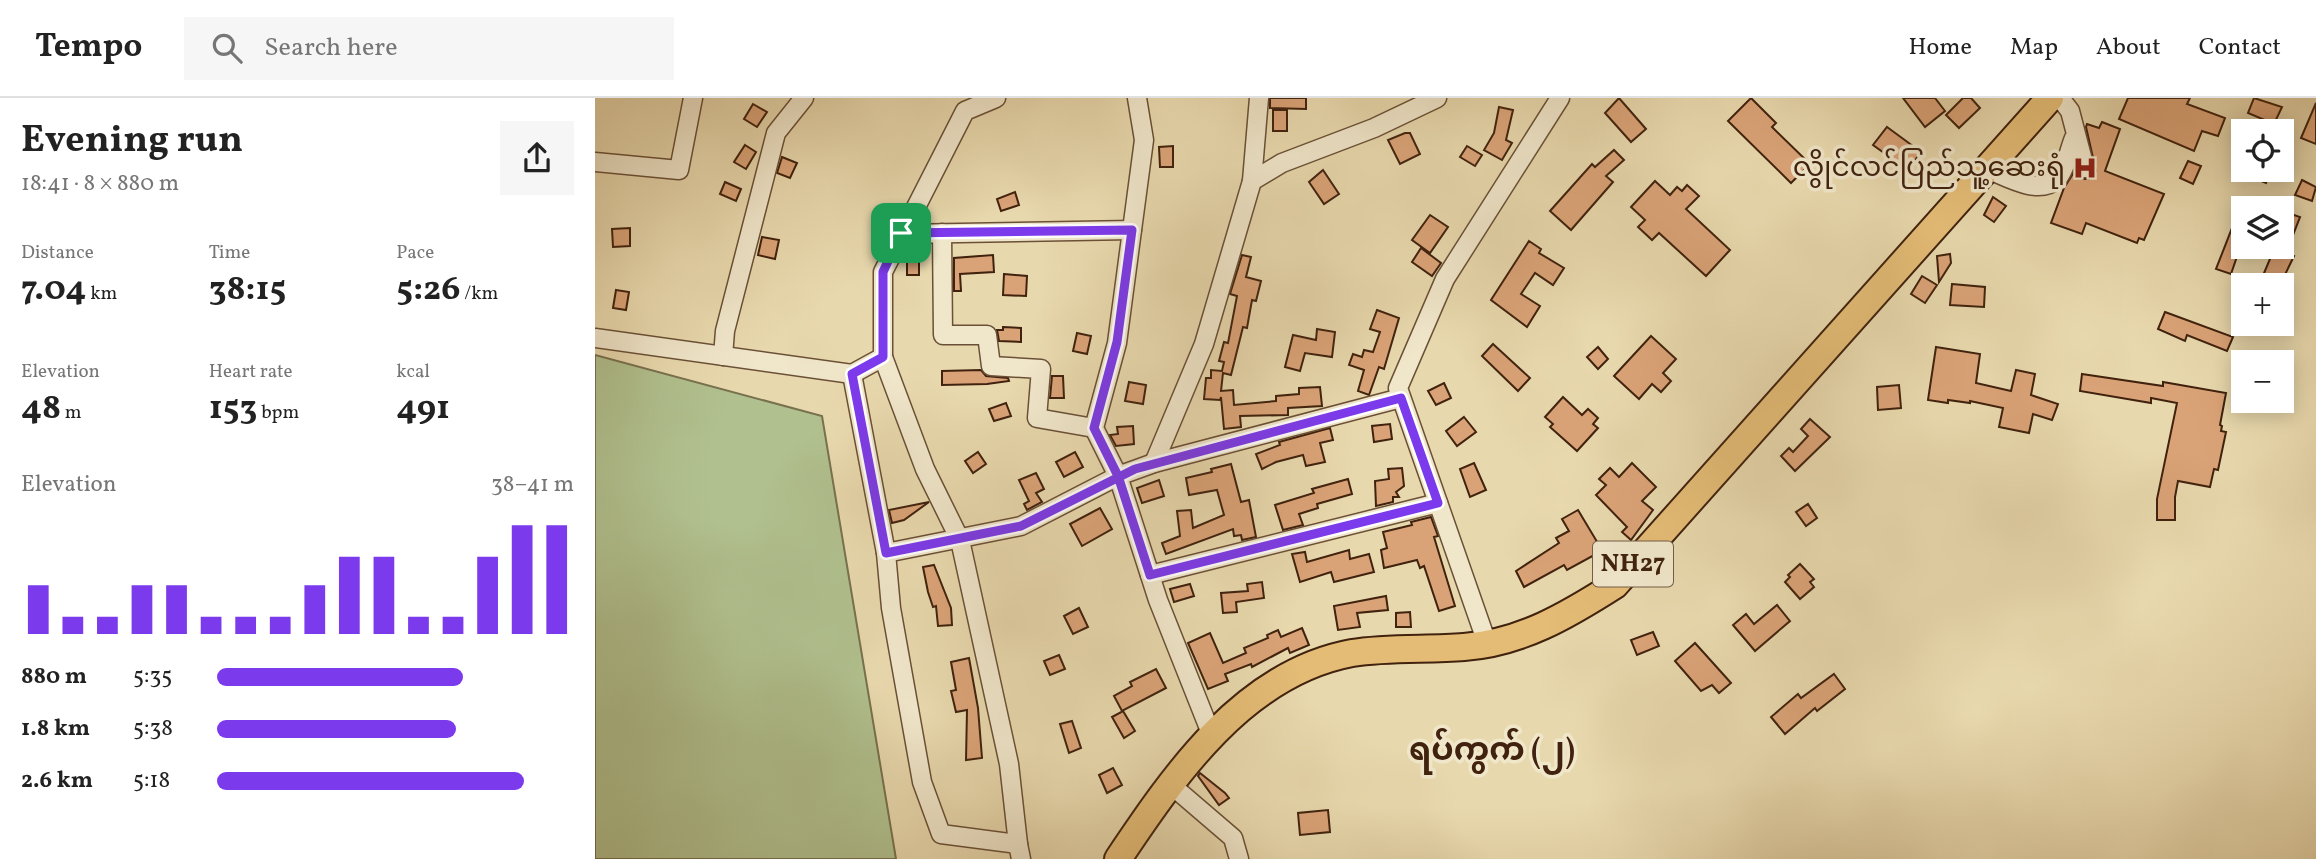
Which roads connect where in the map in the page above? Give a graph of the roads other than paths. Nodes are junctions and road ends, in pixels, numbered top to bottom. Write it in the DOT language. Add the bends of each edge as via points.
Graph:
graph roads {
  1 [pos="693,98"];
  2 [pos="804,98"];
  3 [pos="996,98"];
  4 [pos="1137,98"];
  5 [pos="1259,98"];
  6 [pos="1437,98"];
  7 [pos="1560,98"];
  8 [pos="2050,98"];
  9 [pos="2060,98"];
  10 [pos="595,162"];
  11 [pos="1987,169"];
  12 [pos="1252,181"];
  13 [pos="1132,230"];
  14 [pos="901,233"];
  15 [pos="941,233"];
  16 [pos="595,338"];
  17 [pos="723,356"];
  18 [pos="883,357"];
  19 [pos="852,374"];
  20 [pos="1401,398"];
  21 [pos="1094,428"];
  22 [pos="1154,463"];
  23 [pos="1118,476"];
  24 [pos="1438,503"];
  25 [pos="960,540"];
  26 [pos="886,553"];
  27 [pos="1150,575"];
  28 [pos="1487,643"];
  29 [pos="1212,736"];
  30 [pos="1170,784"];
  31 [pos="1019,852"];
  32 [pos="1118,859"];
  33 [pos="1239,859"];
  1 -- 10 [label="street" via="680,170"];
  2 -- 17 [label="street" via="776,133 725,331"];
  3 -- 14 [label="street" via="965,111"];
  4 -- 13 [label="street" via="1144,140"];
  5 -- 12 [label="street"];
  6 -- 12 [label="street" via="1282,163"];
  7 -- 20 [label="street" via="1445,279 1398,388"];
  8 -- 11 [label="highway, NH27"];
  9 -- 11 [label="street" via="2070,111 2085,168 2074,138 2058,178 2049,184 2027,186"];
  11 -- 28 [label="highway, NH27" via="1615,584 1563,618"];
  12 -- 22 [label="street" via="1204,344"];
  13 -- 15 [label="street"];
  13 -- 21 [label="street" via="1117,342"];
  14 -- 15 [label="street"];
  14 -- 18 [label="street" via="883,272"];
  15 -- 21 [label="street" via="943,335 987,335 991,366 1041,369 1037,418"];
  16 -- 17 [label="street"];
  17 -- 19 [label="street"];
  18 -- 19 [label="street"];
  18 -- 25 [label="street" via="925,469"];
  19 -- 26 [label="street"];
  20 -- 22 [label="street"];
  20 -- 24 [label="street"];
  21 -- 23 [label="street"];
  22 -- 23 [label="street"];
  23 -- 25 [label="street" via="1021,526"];
  23 -- 27 [label="street"];
  24 -- 27 [label="street"];
  24 -- 28 [label="street"];
  25 -- 26 [label="street"];
  25 -- 31 [label="street" via="1009,764"];
  26 -- 31 [label="street" via="891,608 922,782 941,834"];
  27 -- 29 [label="street"];
  28 -- 29 [label="highway, NH27" via="1352,653 1300,670 1251,701"];
  29 -- 30 [label="highway, NH27"];
  30 -- 32 [label="highway, NH27"];
  30 -- 33 [label="street" via="1233,838"];
}
